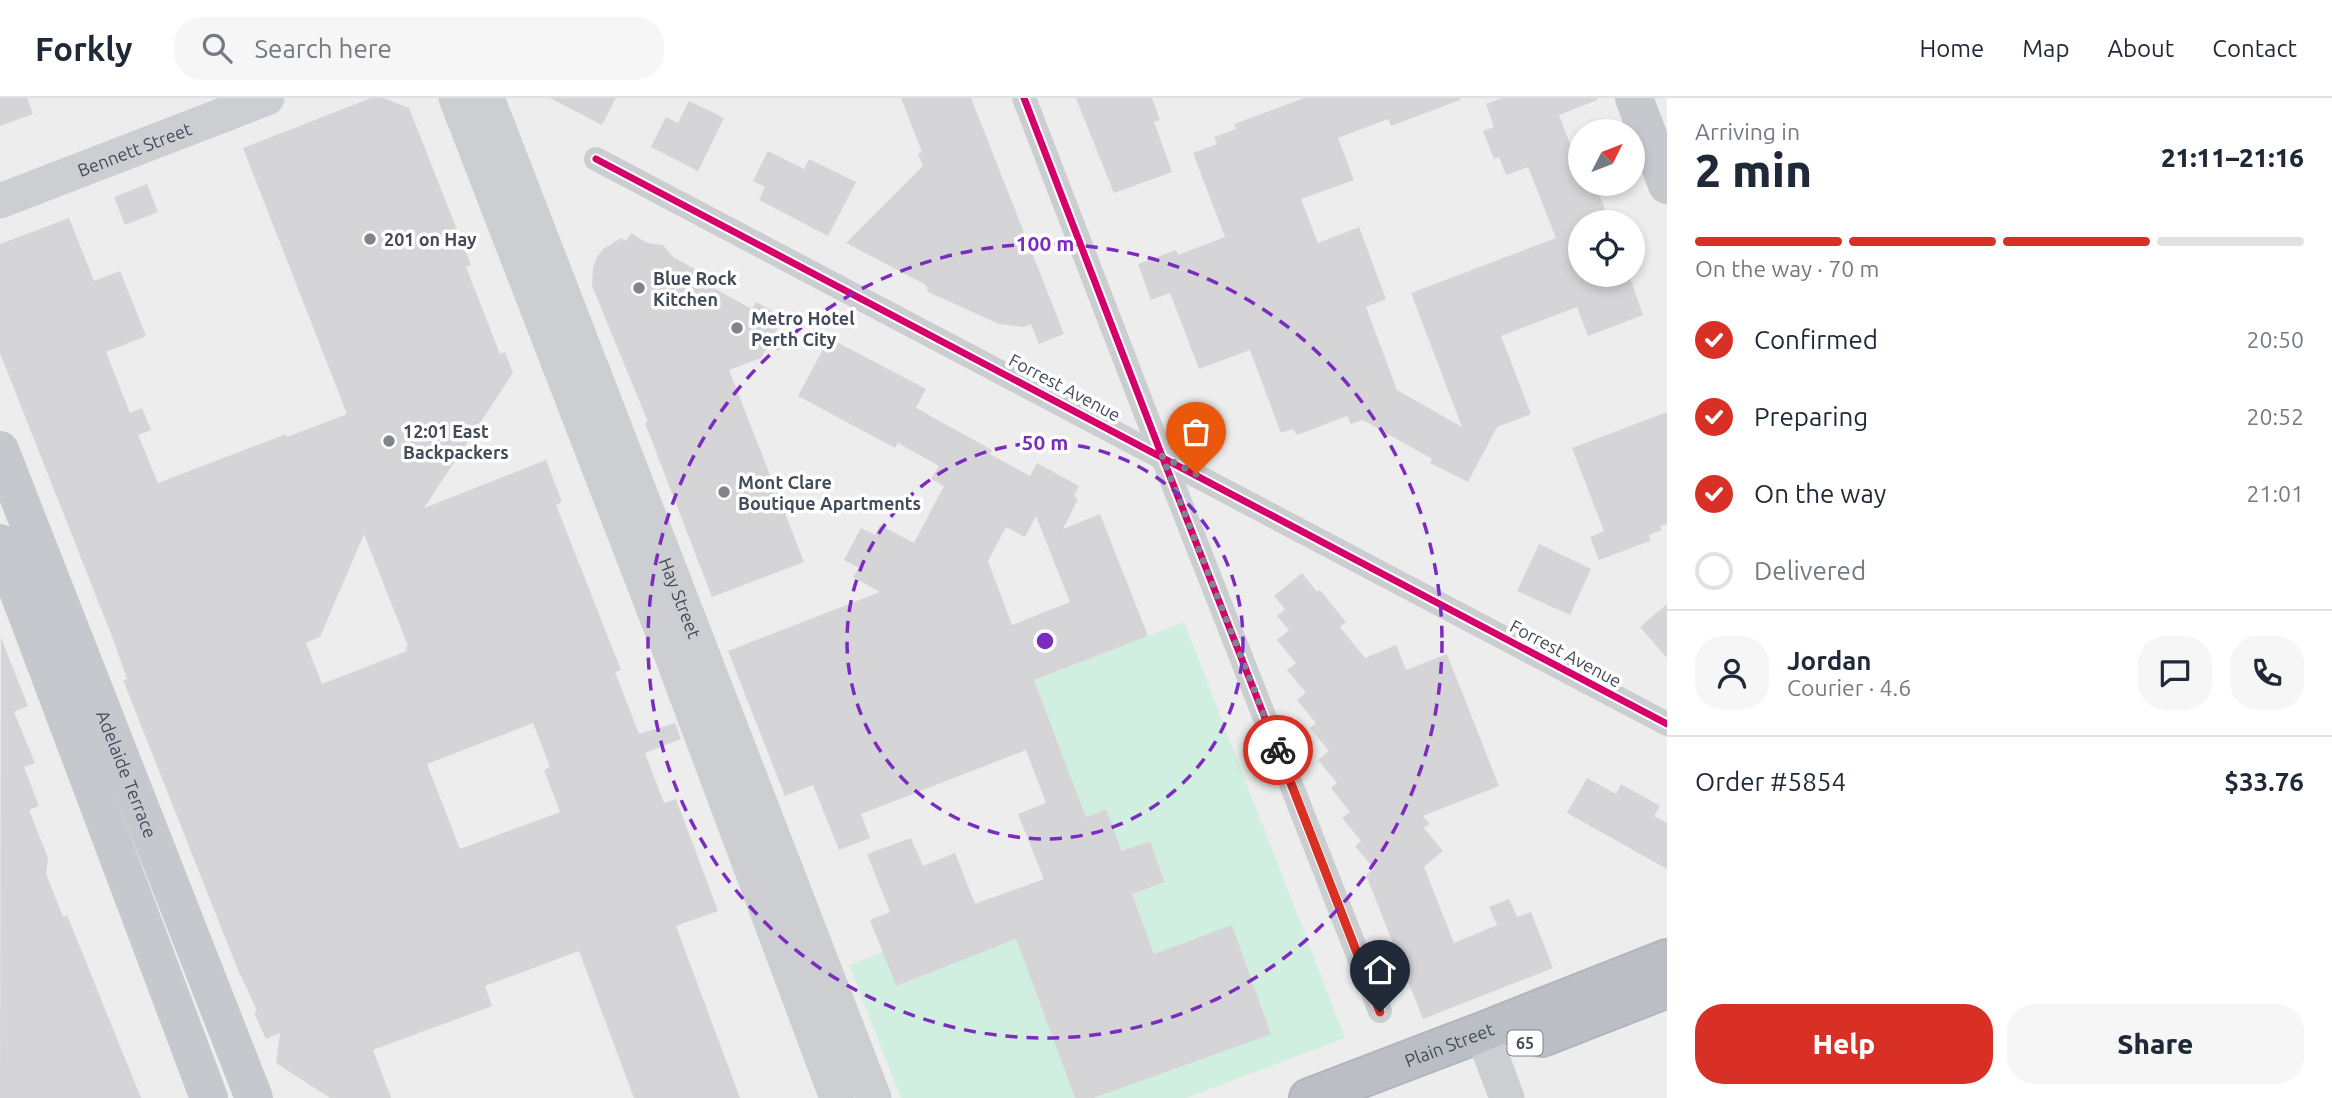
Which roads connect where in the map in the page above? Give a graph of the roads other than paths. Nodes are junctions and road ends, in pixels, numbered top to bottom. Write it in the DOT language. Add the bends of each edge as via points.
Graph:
graph roads {
  1 [pos="267,98"];
  2 [pos="456,98"];
  3 [pos="487,98"];
  4 [pos="1024,98"];
  5 [pos="1634,98"];
  6 [pos="596,159"];
  7 [pos="1667,185"];
  8 [pos="0,201"];
  9 [pos="0,450"];
  10 [pos="1162,456"];
  11 [pos="0,543"];
  12 [pos="1667,724"];
  13 [pos="1667,958"];
  14 [pos="1667,988"];
  15 [pos="1380,1012"];
  16 [pos="1486,1044"];
  17 [pos="209,1098"];
  18 [pos="254,1098"];
  19 [pos="837,1098"];
  20 [pos="874,1098"];
  21 [pos="1309,1098"];
  22 [pos="1384,1098"];
  23 [pos="1507,1098"];
  1 -- 8 [label="main road, Bennett Street"];
  2 -- 19 [label="main road, Hay Street"];
  3 -- 20 [label="main road, Hay Street"];
  4 -- 10 [label="street"];
  5 -- 7 [label="main road"];
  6 -- 10 [label="street, Forrest Avenue"];
  9 -- 18 [label="main road, Adelaide Terrace"];
  10 -- 12 [label="street, Forrest Avenue"];
  10 -- 15 [label="street"];
  11 -- 17 [label="main road, Adelaide Terrace"];
  13 -- 16 [label="highway, Plain Street / 65"];
  14 -- 16 [label="highway, Plain Street / 65"];
  16 -- 21 [label="highway, Plain Street / 65"];
  16 -- 22 [label="highway, Plain Street / 65"];
  16 -- 23 [label="main road"];
}
